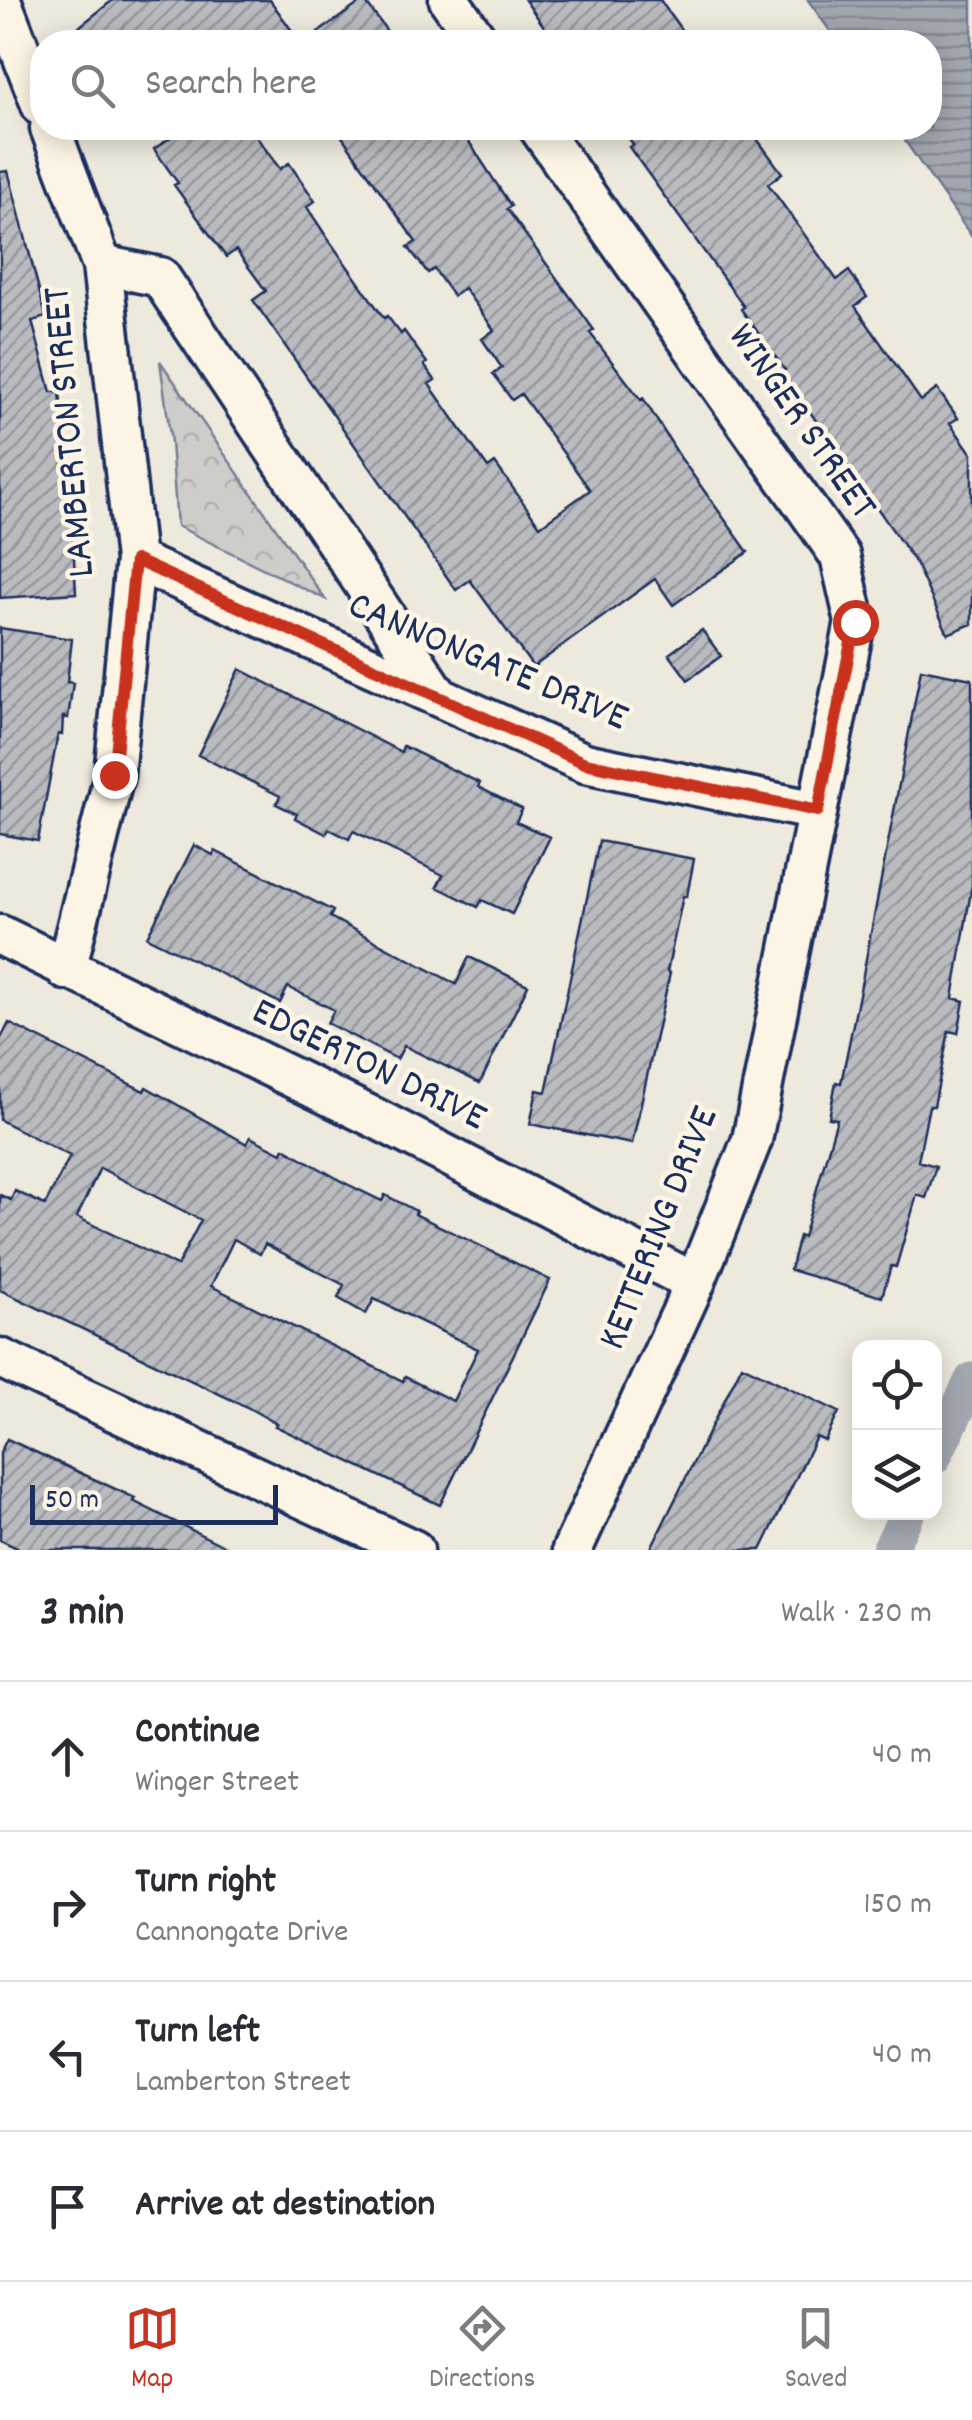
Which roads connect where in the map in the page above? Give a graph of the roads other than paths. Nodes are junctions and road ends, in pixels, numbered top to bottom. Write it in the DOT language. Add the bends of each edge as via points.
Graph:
graph roads {
  1 [pos="1,0"];
  2 [pos="449,0"];
  3 [pos="470,30"];
  4 [pos="30,76"];
  5 [pos="55,140"];
  6 [pos="547,140"];
  7 [pos="102,265"];
  8 [pos="135,560"];
  9 [pos="439,697"];
  10 [pos="818,811"];
  11 [pos="0,935"];
  12 [pos="66,970"];
  13 [pos="695,1283"];
  14 [pos="0,1358"];
  15 [pos="414,1550"];
  16 [pos="572,1550"];
  1 -- 4 [label="street"];
  2 -- 3 [label="street"];
  5 -- 7 [label="street, LAMBERTON STREET"];
  6 -- 10 [label="street, WINGER STREET" via="840,556 855,622"];
  7 -- 8 [label="street, LAMBERTON STREET"];
  7 -- 9 [label="street" via="160,278"];
  8 -- 9 [label="street, CANNONGATE DRIVE"];
  8 -- 12 [label="street, LAMBERTON STREET" via="114,775"];
  9 -- 10 [label="street, CANNONGATE DRIVE" via="585,763"];
  10 -- 13 [label="street, KETTERING DRIVE" via="752,1140"];
  11 -- 12 [label="street, EDGERTON DRIVE"];
  12 -- 13 [label="street, EDGERTON DRIVE"];
  13 -- 16 [label="street, KETTERING DRIVE"];
  14 -- 15 [label="street"];
}
